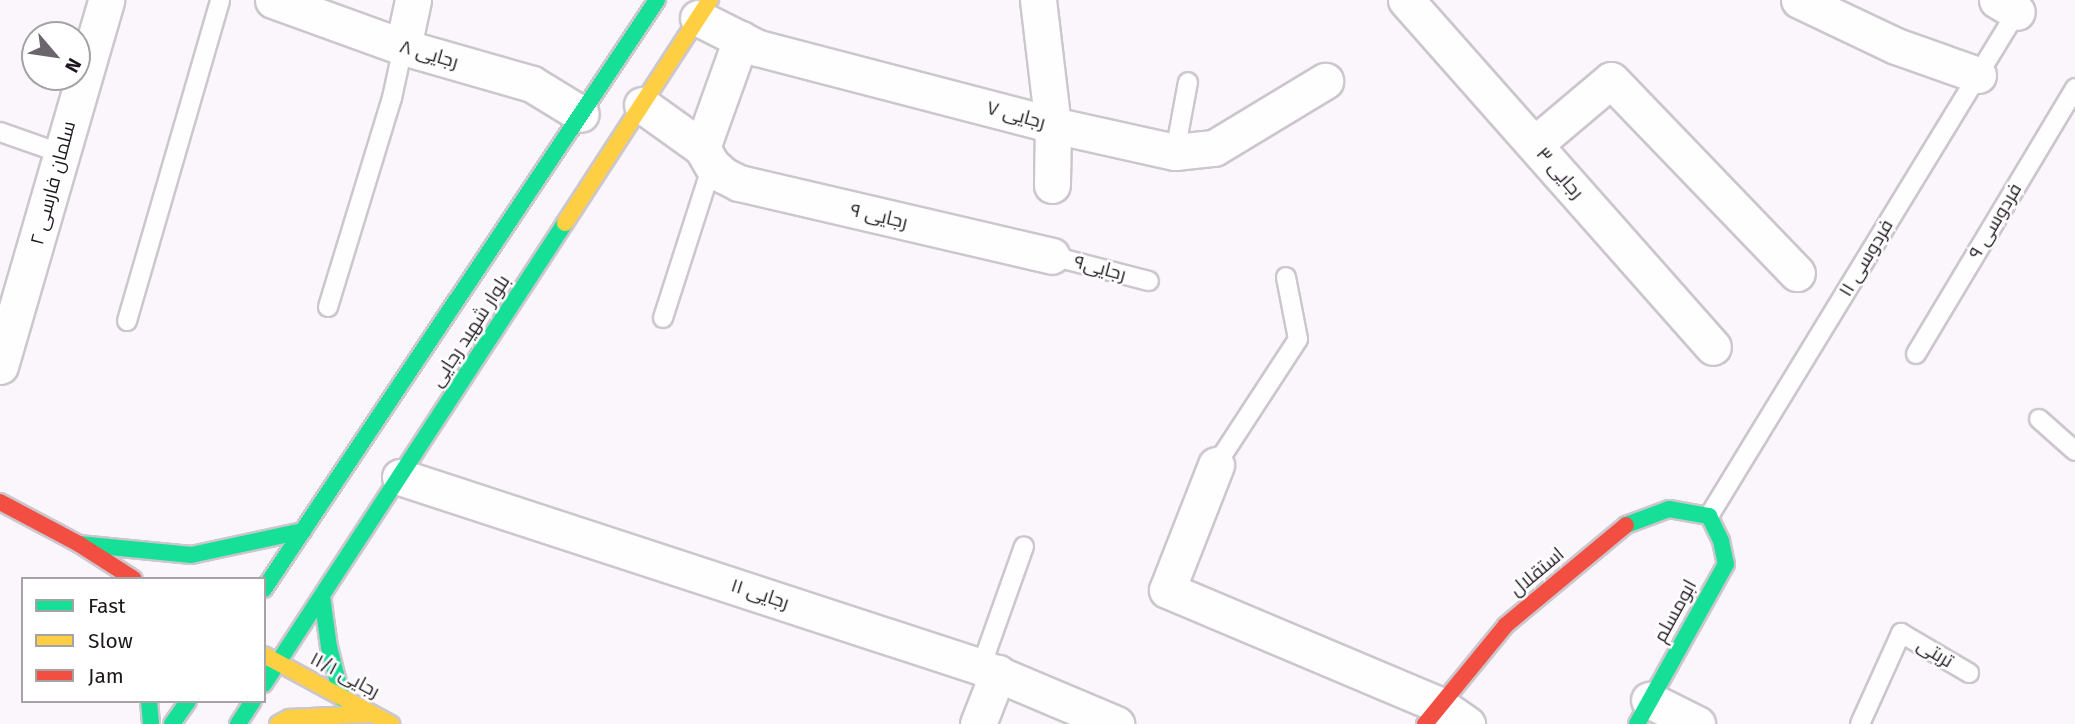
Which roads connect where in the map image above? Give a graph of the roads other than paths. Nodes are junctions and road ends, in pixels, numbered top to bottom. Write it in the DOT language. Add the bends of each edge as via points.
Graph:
graph roads {
  1 [pos="106,0"];
  2 [pos="220,0"];
  3 [pos="273,0"];
  4 [pos="413,0"];
  5 [pos="657,0"];
  6 [pos="1038,0"];
  7 [pos="1406,0"];
  8 [pos="1799,0"];
  9 [pos="2012,4"];
  10 [pos="704,9"];
  11 [pos="741,39"];
  12 [pos="403,47"];
  13 [pos="1978,75"];
  14 [pos="1325,81"];
  15 [pos="1188,82"];
  16 [pos="2075,89"];
  17 [pos="642,105"];
  18 [pos="582,114"];
  19 [pos="1053,125"];
  20 [pos="0,132"];
  21 [pos="1535,144"];
  22 [pos="1175,152"];
  23 [pos="60,153"];
  24 [pos="707,157"];
  25 [pos="1052,185"];
  26 [pos="1052,256"];
  27 [pos="1797,273"];
  28 [pos="1286,276"];
  29 [pos="1149,281"];
  30 [pos="11,292"];
  31 [pos="328,307"];
  32 [pos="663,318"];
  33 [pos="127,321"];
  34 [pos="1713,347"];
  35 [pos="1916,354"];
  36 [pos="0,366"];
  37 [pos="2039,419"];
  38 [pos="2075,451"];
  39 [pos="1216,465"];
  40 [pos="400,477"];
  41 [pos="0,502"];
  42 [pos="1709,516"];
  43 [pos="303,531"];
  44 [pos="79,544"];
  45 [pos="1024,546"];
  46 [pos="101,577"];
  47 [pos="131,577"];
  48 [pos="266,586"];
  49 [pos="322,596"];
  50 [pos="271,659"];
  51 [pos="990,670"];
  52 [pos="1969,673"];
  53 [pos="266,677"];
  54 [pos="342,698"];
  55 [pos="149,703"];
  56 [pos="187,703"];
  57 [pos="252,703"];
  58 [pos="1644,712"];
  59 [pos="373,714"];
  60 [pos="1444,718"];
  61 [pos="151,724"];
  62 [pos="172,724"];
  63 [pos="238,724"];
  64 [pos="278,724"];
  65 [pos="391,724"];
  66 [pos="978,724"];
  67 [pos="1116,724"];
  68 [pos="1698,724"];
  69 [pos="1860,724"];
  1 -- 23 [label="street, سلمان فارسی ۲"];
  2 -- 33 [label="lane"];
  3 -- 12 [label="street, رجایی ۸"];
  4 -- 12 [label="street"];
  5 -- 18 [label="main road, بلوار شهید رجایی"];
  6 -- 19 [label="street"];
  7 -- 21 [label="street, رجایی ۳"];
  8 -- 13 [label="street" via="1896,46"];
  9 -- 13 [label="lane, فردوسی ۱۱"];
  10 -- 11 [label="street, رجایی ۷"];
  10 -- 17 [label="main road, بلوار شهید رجایی"];
  11 -- 19 [label="street, رجایی ۷" via="758,48"];
  11 -- 24 [label="street"];
  12 -- 18 [label="street, رجایی ۸" via="532,83"];
  12 -- 31 [label="lane" via="392,98"];
  13 -- 42 [label="lane, فردوسی ۱۱"];
  14 -- 22 [label="street, رجایی ۷" via="1214,148"];
  15 -- 22 [label="lane"];
  16 -- 35 [label="lane, فردوسی ۹"];
  17 -- 24 [label="street"];
  17 -- 40 [label="main road, بلوار شهید رجایی"];
  18 -- 43 [label="main road, بلوار شهید رجایی"];
  19 -- 22 [label="street, رجایی ۷"];
  19 -- 25 [label="street"];
  20 -- 23 [label="lane"];
  21 -- 27 [label="street" via="1611,80"];
  21 -- 34 [label="street, رجایی ۳"];
  23 -- 30 [label="street, سلمان فارسی ۲"];
  24 -- 26 [label="street, رجایی ۹" via="739,183"];
  24 -- 32 [label="lane"];
  26 -- 29 [label="lane, رجایی۹"];
  28 -- 39 [label="lane" via="1298,339"];
  30 -- 36 [label="street, سلمان فارسی ۲"];
  37 -- 38 [label="lane"];
  39 -- 60 [label="street" via="1167,590"];
  40 -- 49 [label="main road, بلوار شهید رجایی"];
  40 -- 51 [label="street, رجایی ۱۱"];
  41 -- 44 [label="main road"];
  42 -- 58 [label="main road, ابومسلم" via="1726,564"];
  42 -- 60 [label="main road, استقلال" via="1669,509 1627,524 1506,625"];
  43 -- 44 [label="main road" via="191,555"];
  43 -- 48 [label="main road, بلوار شهید رجایی"];
  44 -- 46 [label="main road"];
  44 -- 47 [label="main road"];
  45 -- 51 [label="lane"];
  49 -- 50 [label="main road, بلوار شهید رجایی"];
  49 -- 54 [label="main road"];
  50 -- 53 [label="main road, بلوار شهید رجایی"];
  50 -- 54 [label="main road, رجایی ۱۱/۱"];
  51 -- 66 [label="street"];
  51 -- 67 [label="street, رجایی ۱۱"];
  52 -- 69 [label="lane, تربتی" via="1901,633"];
  54 -- 59 [label="main road, رجایی ۱۱/۱"];
  55 -- 61 [label="main road"];
  56 -- 62 [label="main road"];
  57 -- 63 [label="main road"];
  58 -- 68 [label="street"];
  59 -- 64 [label="main road" via="289,718"];
  59 -- 65 [label="main road, رجایی ۱۱/۱"];
}
